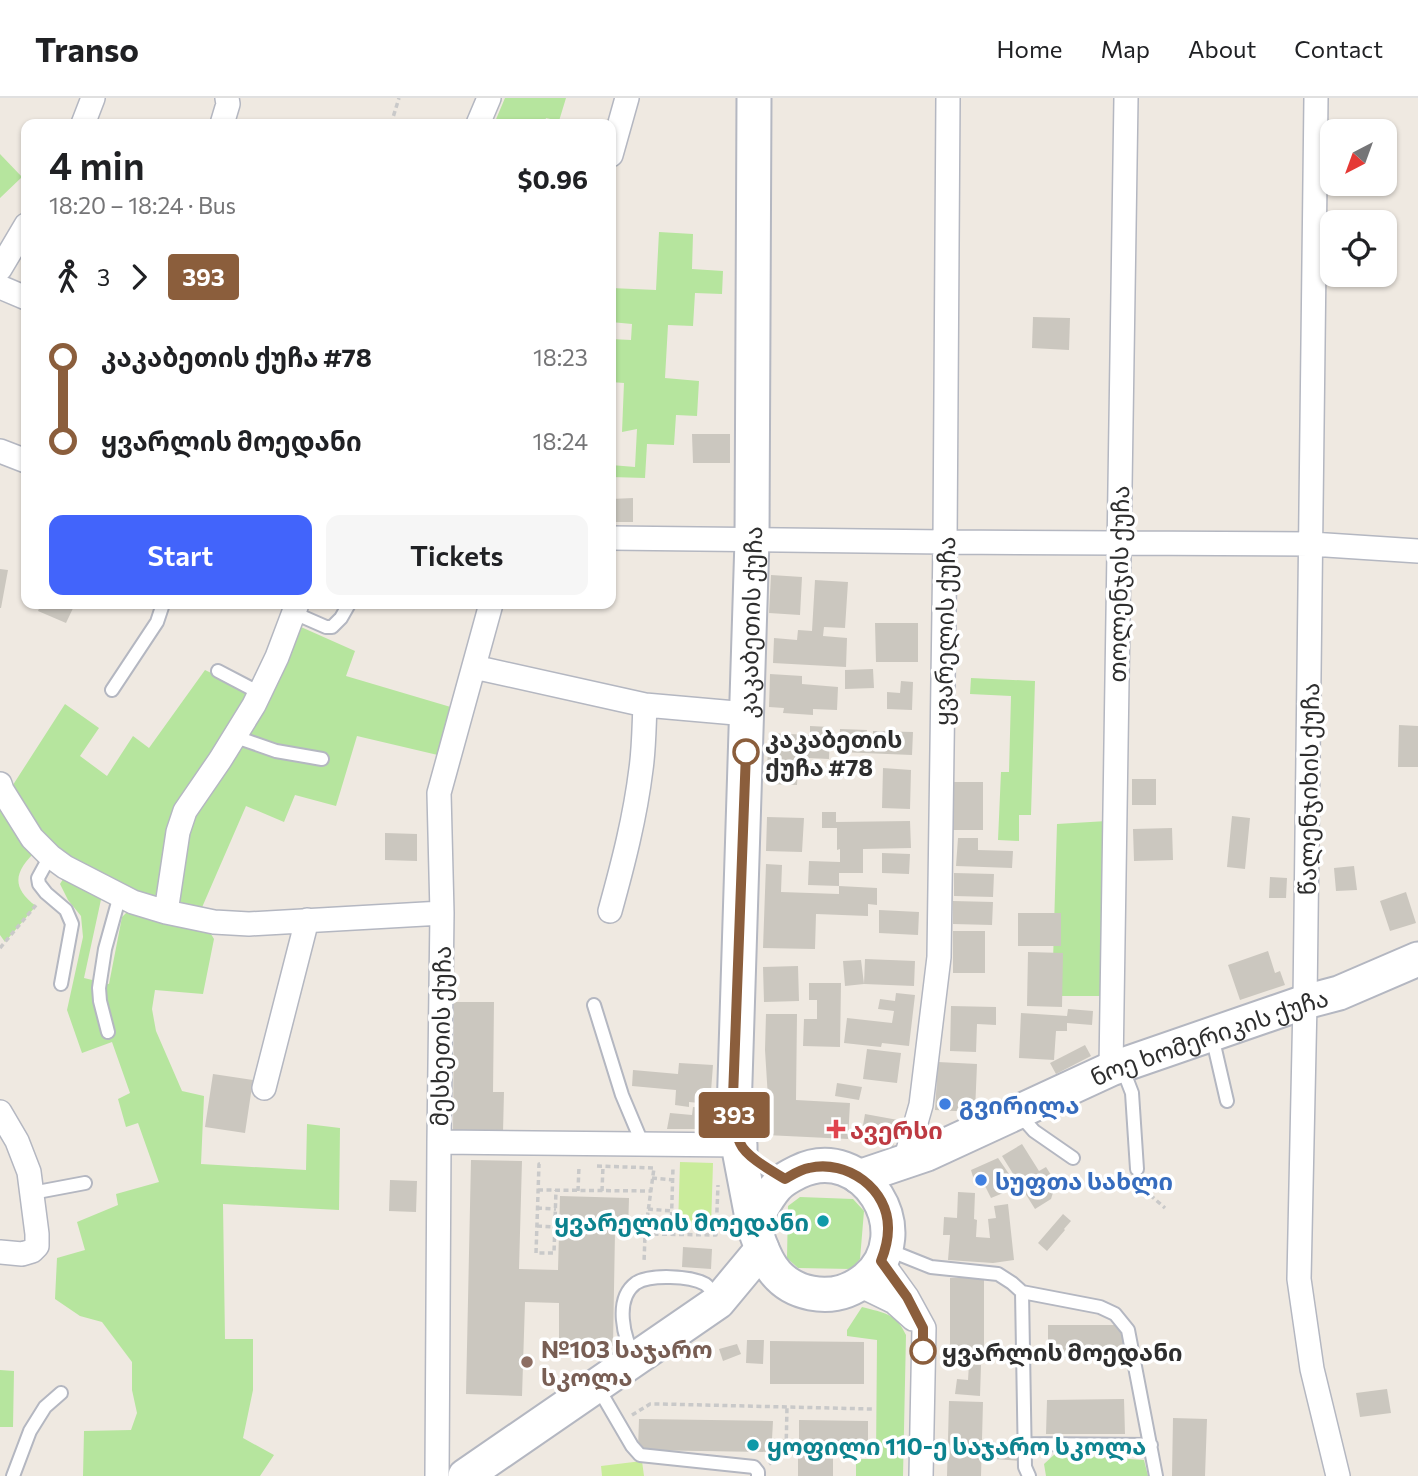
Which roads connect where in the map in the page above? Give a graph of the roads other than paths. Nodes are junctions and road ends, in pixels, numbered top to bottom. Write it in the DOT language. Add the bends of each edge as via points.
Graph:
graph roads {
  1 [pos="93,98"];
  2 [pos="227,98"];
  3 [pos="489,98"];
  4 [pos="627,98"];
  5 [pos="754,98"];
  6 [pos="948,98"];
  7 [pos="1126,98"];
  8 [pos="1316,98"];
  9 [pos="85,119"];
  10 [pos="224,119"];
  11 [pos="480,119"];
  12 [pos="616,137"];
  13 [pos="21,233"];
  14 [pos="0,269"];
  15 [pos="0,287"];
  16 [pos="21,296"];
  17 [pos="0,452"];
  18 [pos="21,459"];
  19 [pos="616,538"];
  20 [pos="752,540"];
  21 [pos="945,542"];
  22 [pos="1118,542"];
  23 [pos="1311,544"];
  24 [pos="1418,551"];
  25 [pos="161,609"];
  26 [pos="295,609"];
  27 [pos="297,609"];
  28 [pos="346,609"];
  29 [pos="490,609"];
  30 [pos="474,667"];
  31 [pos="218,671"];
  32 [pos="111,690"];
  33 [pos="260,693"];
  34 [pos="645,705"];
  35 [pos="747,714"];
  36 [pos="236,737"];
  37 [pos="322,759"];
  38 [pos="1,788"];
  39 [pos="50,856"];
  40 [pos="120,895"];
  41 [pos="610,911"];
  42 [pos="166,912"];
  43 [pos="442,913"];
  44 [pos="307,920"];
  45 [pos="1418,959"];
  46 [pos="61,984"];
  47 [pos="1305,1002"];
  48 [pos="594,1005"];
  49 [pos="108,1032"];
  50 [pos="1212,1034"];
  51 [pos="1116,1068"];
  52 [pos="264,1088"];
  53 [pos="1227,1101"];
  54 [pos="0,1112"];
  55 [pos="1017,1112"];
  56 [pos="439,1142"];
  57 [pos="643,1144"];
  58 [pos="740,1145"];
  59 [pos="916,1157"];
  60 [pos="1073,1158"];
  61 [pos="1137,1169"];
  62 [pos="859,1177"];
  63 [pos="785,1179"];
  64 [pos="85,1183"];
  65 [pos="32,1193"];
  66 [pos="886,1215"];
  67 [pos="757,1236"];
  68 [pos="0,1252"];
  69 [pos="883,1255"];
  70 [pos="783,1282"];
  71 [pos="859,1285"];
  72 [pos="1022,1292"];
  73 [pos="718,1302"];
  74 [pos="923,1328"];
  75 [pos="636,1358"];
  76 [pos="597,1385"];
  77 [pos="61,1394"];
  78 [pos="1024,1444"];
  79 [pos="1151,1445"];
  80 [pos="758,1474"];
  81 [pos="13,1476"];
  82 [pos="437,1476"];
  83 [pos="465,1476"];
  84 [pos="921,1476"];
  85 [pos="1028,1476"];
  86 [pos="1157,1476"];
  87 [pos="1338,1476"];
  1 -- 9 [label="street"];
  2 -- 10 [label="street"];
  3 -- 11 [label="street"];
  4 -- 12 [label="street"];
  5 -- 20 [label="street, კაკაბეთის ქუჩა"];
  6 -- 21 [label="street, ყვარელის ქუჩა"];
  7 -- 22 [label="street, თოლენჯის ქუჩა"];
  8 -- 23 [label="street, წალენჯიხის ქუჩა"];
  13 -- 14 [label="street"];
  15 -- 16 [label="street"];
  17 -- 18 [label="street"];
  19 -- 20 [label="street"];
  20 -- 21 [label="street"];
  20 -- 35 [label="street, კაკაბეთის ქუჩა"];
  21 -- 22 [label="street"];
  21 -- 59 [label="street, ყვარელის ქუჩა" via="939,957"];
  22 -- 23 [label="street"];
  22 -- 51 [label="street, თოლენჯის ქუჩა"];
  23 -- 24 [label="street"];
  23 -- 47 [label="street, წალენჯიხის ქუჩა"];
  25 -- 32 [label="lane"];
  26 -- 33 [label="street"];
  27 -- 28 [label="lane" via="326,627 332,627"];
  29 -- 30 [label="street, მესხეთის ქუჩა"];
  30 -- 34 [label="street"];
  30 -- 43 [label="street, მესხეთის ქუჩა" via="439,793"];
  31 -- 33 [label="lane"];
  33 -- 36 [label="street"];
  34 -- 35 [label="street"];
  34 -- 41 [label="street" via="635,811"];
  35 -- 58 [label="street, კაკაბეთის ქუჩა" via="733,1097"];
  36 -- 37 [label="lane" via="276,751"];
  36 -- 42 [label="street" via="186,811 178,831"];
  38 -- 39 [label="street" via="32,838"];
  39 -- 40 [label="street"];
  39 -- 46 [label="lane" via="41,869 39,884 66,910 72,924"];
  40 -- 42 [label="street"];
  40 -- 49 [label="lane" via="99,988"];
  42 -- 44 [label="street" via="249,924"];
  43 -- 44 [label="street"];
  43 -- 56 [label="street, მესხეთის ქუჩა"];
  44 -- 52 [label="street"];
  45 -- 47 [label="street, ნოე ხომერიკის ქუჩა" via="1339,993"];
  47 -- 50 [label="street, ნოე ხომერიკის ქუჩა"];
  47 -- 87 [label="street, წალენჯიხის ქუჩა" via="1299,1279 1312,1369"];
  48 -- 57 [label="lane" via="622,1095"];
  50 -- 51 [label="street, ნოე ხომერიკის ქუჩა"];
  50 -- 53 [label="lane"];
  51 -- 55 [label="street, ნოე ხომერიკის ქუჩა"];
  51 -- 61 [label="lane" via="1132,1093"];
  54 -- 65 [label="street" via="17,1141"];
  55 -- 59 [label="street, ნოე ხომერიკის ქუჩა"];
  55 -- 60 [label="lane" via="1034,1131"];
  56 -- 57 [label="street"];
  56 -- 82 [label="street, მესხეთის ქუჩა"];
  57 -- 58 [label="street"];
  58 -- 63 [label="street"];
  58 -- 67 [label="street, კაკაბეთის ქუჩა"];
  59 -- 62 [label="street, ნოე ხომერიკის ქუჩა"];
  59 -- 66 [label="street, ნოე ხომერიკის ქუჩა"];
  62 -- 63 [label="street" via="825,1166 807,1168"];
  62 -- 66 [label="street" via="877,1193"];
  63 -- 67 [label="street" via="775,1188"];
  64 -- 65 [label="lane"];
  65 -- 68 [label="street" via="37,1245 22,1254"];
  66 -- 69 [label="street"];
  67 -- 70 [label="street" via="770,1267"];
  67 -- 73 [label="street"];
  69 -- 71 [label="street"];
  69 -- 72 [label="lane" via="931,1267 998,1274"];
  69 -- 74 [label="street"];
  70 -- 71 [label="street" via="821,1295"];
  70 -- 73 [label="street"];
  71 -- 74 [label="street" via="894,1302"];
  72 -- 78 [label="lane"];
  72 -- 79 [label="lane" via="1115,1314 1128,1331"];
  73 -- 75 [label="street"];
  73 -- 75 [label="lane" via="711,1289 690,1279 643,1279 634,1285 623,1305 623,1320"];
  74 -- 84 [label="street"];
  75 -- 76 [label="street"];
  76 -- 80 [label="lane" via="640,1455 754,1466"];
  76 -- 83 [label="street"];
  77 -- 81 [label="lane" via="45,1407 30,1431"];
  78 -- 79 [label="lane"];
  78 -- 85 [label="lane"];
  79 -- 86 [label="lane"];
}
